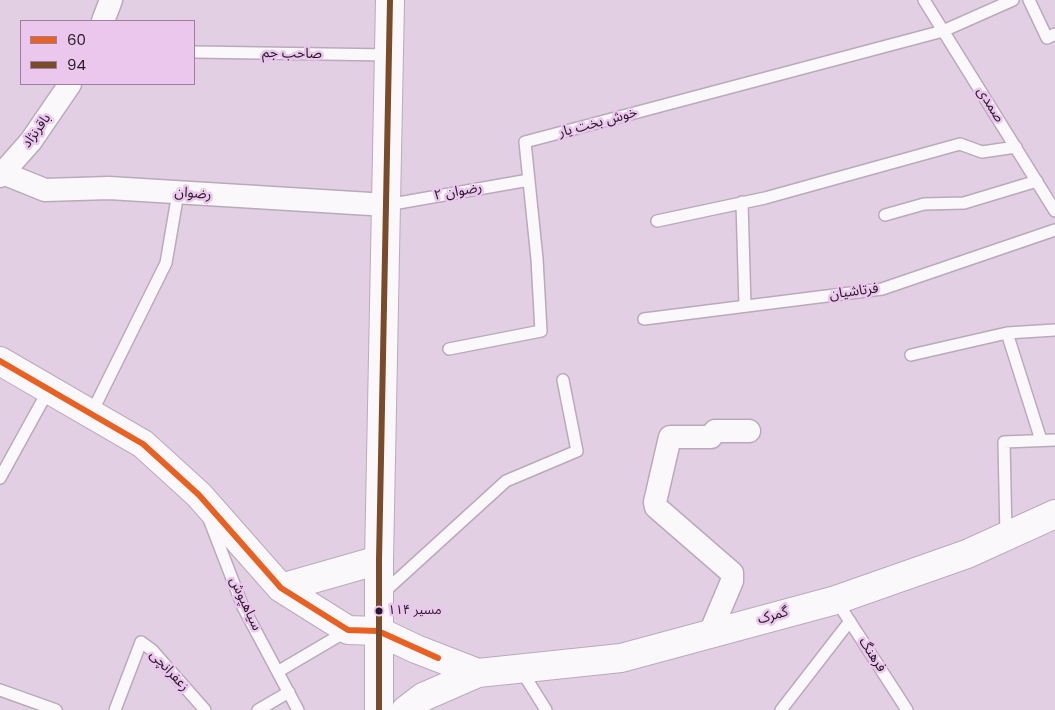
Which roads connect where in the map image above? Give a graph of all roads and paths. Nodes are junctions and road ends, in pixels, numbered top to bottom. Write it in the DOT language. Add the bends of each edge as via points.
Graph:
graph roads {
  1 [pos="111,0"];
  2 [pos="390,0"];
  3 [pos="924,0"];
  4 [pos="1013,0"];
  5 [pos="1029,0"];
  6 [pos="103,20"];
  7 [pos="944,31"];
  8 [pos="1055,34"];
  9 [pos="195,52"];
  10 [pos="390,55"];
  11 [pos="69,85"];
  12 [pos="1016,147"];
  13 [pos="1,175"];
  14 [pos="529,180"];
  15 [pos="1037,181"];
  16 [pos="178,193"];
  17 [pos="742,202"];
  18 [pos="387,205"];
  19 [pos="1054,208"];
  20 [pos="885,215"];
  21 [pos="656,221"];
  22 [pos="1055,230"];
  23 [pos="745,306"];
  24 [pos="644,319"];
  25 [pos="1055,330"];
  26 [pos="1007,332"];
  27 [pos="449,349"];
  28 [pos="911,355"];
  29 [pos="0,361"];
  30 [pos="563,380"];
  31 [pos="49,390"];
  32 [pos="91,414"];
  33 [pos="749,431"];
  34 [pos="1040,440"];
  35 [pos="1055,440"];
  36 [pos="0,478"];
  37 [pos="199,494"];
  38 [pos="1055,514"];
  39 [pos="1006,536"];
  40 [pos="379,560"];
  41 [pos="282,588"];
  42 [pos="380,595"];
  43 [pos="843,610"];
  44 [pos="348,630"];
  45 [pos="378,631"];
  46 [pos="710,633"];
  47 [pos="520,669"];
  48 [pos="279,671"];
  49 [pos="478,673"];
  50 [pos="0,690"];
  51 [pos="289,692"];
  52 [pos="56,710"];
  53 [pos="115,710"];
  54 [pos="205,710"];
  55 [pos="258,710"];
  56 [pos="298,710"];
  57 [pos="379,710"];
  58 [pos="406,710"];
  59 [pos="546,710"];
  60 [pos="781,710"];
  61 [pos="907,710"];
  1 -- 6 [label="street"];
  2 -- 10 [label="street"];
  3 -- 7 [label="lane, صمدی"];
  4 -- 7 [label="lane"];
  5 -- 8 [label="lane" via="1047,38"];
  7 -- 12 [label="lane, صمدی"];
  7 -- 14 [label="lane, خوش بخت یار" via="525,142"];
  9 -- 10 [label="lane, صاحب جم"];
  10 -- 18 [label="street"];
  11 -- 13 [label="street, باقرنژاد" via="32,141"];
  12 -- 15 [label="lane, صمدی"];
  12 -- 17 [label="lane" via="982,152 960,144"];
  13 -- 16 [label="street, رضوان" via="45,190 109,188"];
  14 -- 18 [label="lane, رضوان ۲"];
  14 -- 27 [label="lane, خوش بخت یار" via="541,331"];
  15 -- 19 [label="lane, صمدی"];
  15 -- 20 [label="lane" via="964,203 924,204"];
  16 -- 18 [label="street, رضوان"];
  16 -- 32 [label="lane" via="166,263"];
  17 -- 21 [label="lane"];
  17 -- 23 [label="lane"];
  18 -- 40 [label="street"];
  22 -- 23 [label="lane, فرتاشیان" via="882,289"];
  23 -- 24 [label="lane, فرتاشیان"];
  25 -- 26 [label="lane"];
  26 -- 28 [label="lane"];
  26 -- 34 [label="lane"];
  29 -- 31 [label="street"];
  30 -- 42 [label="lane" via="577,451 506,481"];
  31 -- 32 [label="street"];
  31 -- 36 [label="lane"];
  32 -- 37 [label="street" via="143,444"];
  33 -- 46 [label="street" via="716,431 711,437 670,437 654,502 732,573 732,581"];
  34 -- 35 [label="lane"];
  34 -- 39 [label="lane" via="1004,442"];
  37 -- 41 [label="street"];
  37 -- 48 [label="lane, سیاهپوش" via="243,607"];
  38 -- 39 [label="street, گمرک"];
  39 -- 43 [label="street, گمرک"];
  40 -- 41 [label="street"];
  40 -- 42 [label="street"];
  41 -- 44 [label="street"];
  42 -- 45 [label="street"];
  43 -- 46 [label="street, گمرک"];
  43 -- 60 [label="lane"];
  43 -- 61 [label="lane, فرهنگ"];
  44 -- 45 [label="street"];
  44 -- 48 [label="lane"];
  45 -- 49 [label="street, گمرک"];
  45 -- 57 [label="street"];
  46 -- 47 [label="street, گمرک" via="621,658"];
  47 -- 49 [label="street, گمرک"];
  47 -- 59 [label="lane"];
  48 -- 51 [label="lane, سیاهپوش"];
  49 -- 58 [label="street, گمرک" via="423,697"];
  50 -- 52 [label="lane"];
  51 -- 55 [label="lane"];
  51 -- 56 [label="lane, سیاهپوش"];
  53 -- 54 [label="lane, زعفرانچی" via="141,642 152,650"];
}
